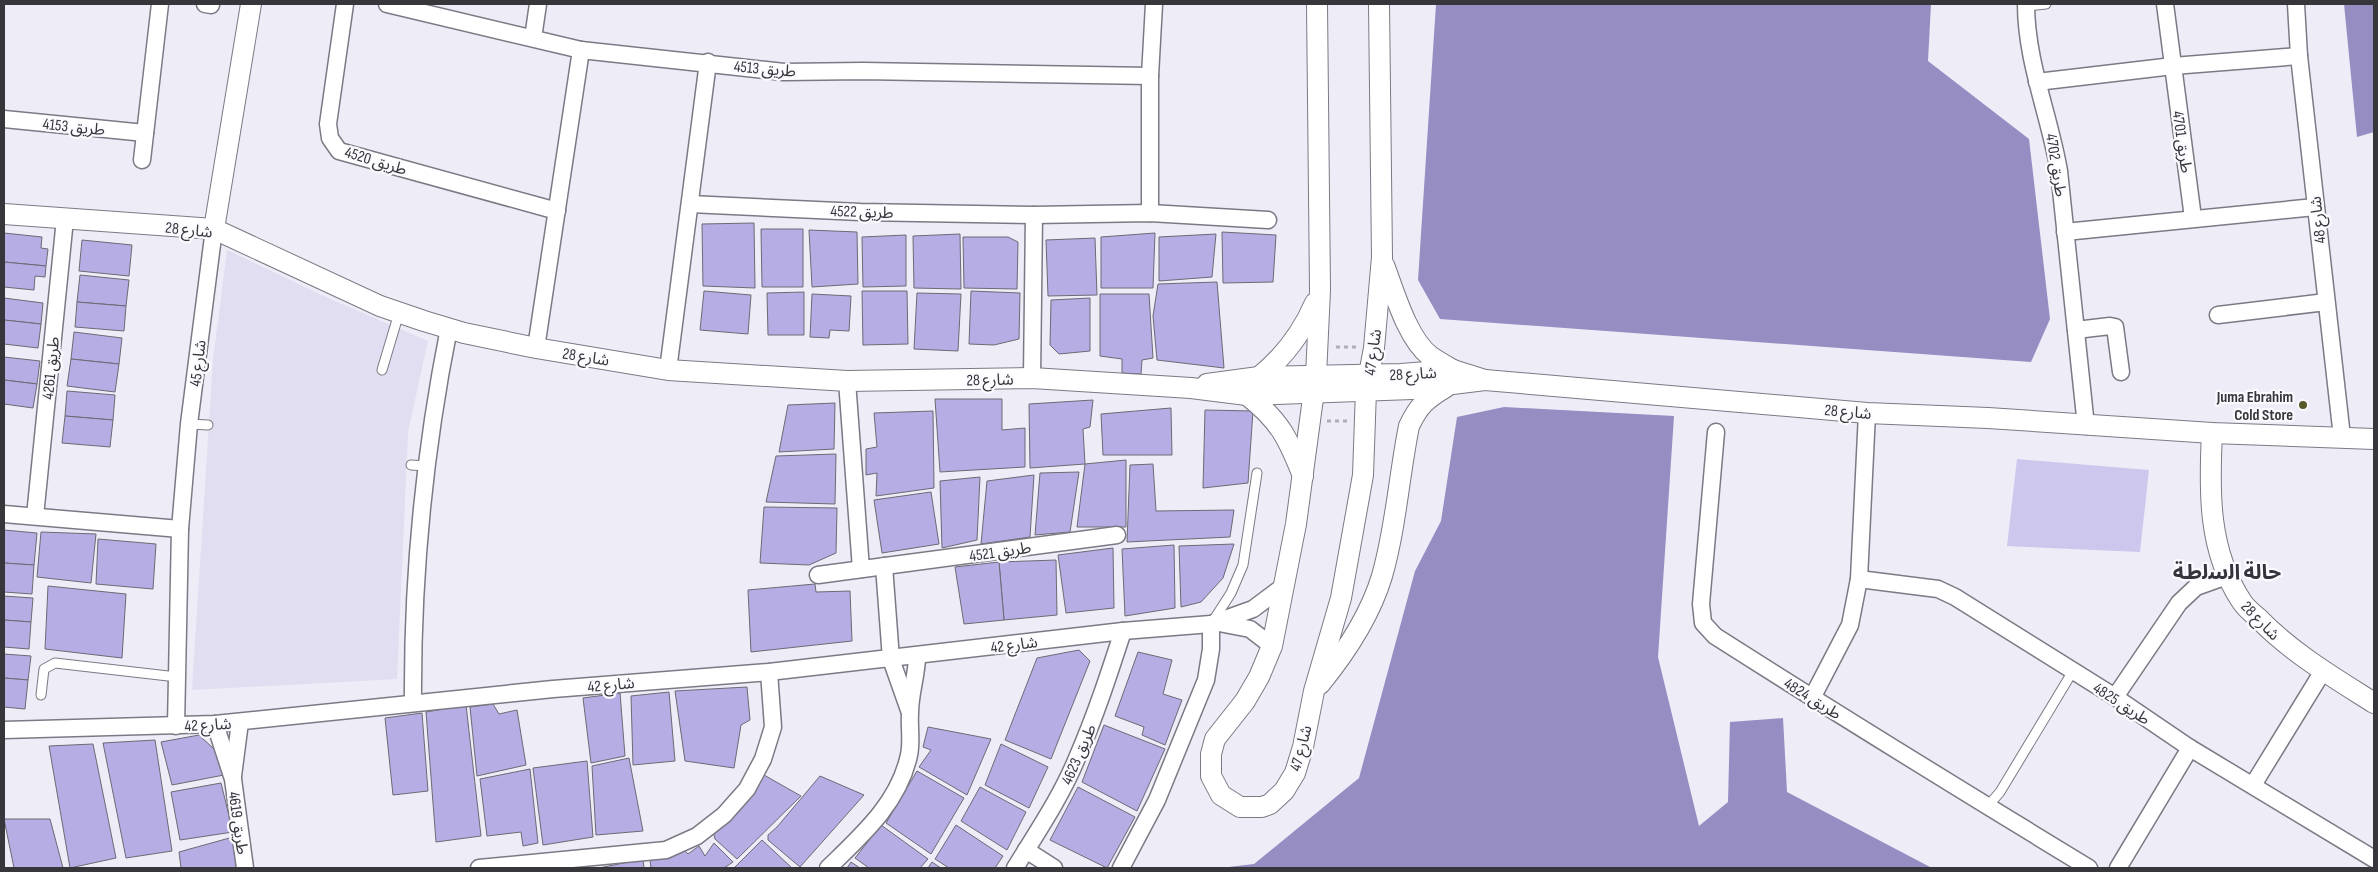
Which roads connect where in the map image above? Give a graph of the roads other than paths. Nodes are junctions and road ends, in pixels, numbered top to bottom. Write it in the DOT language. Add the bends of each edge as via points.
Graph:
graph roads {
  1 [pos="160,4"];
  2 [pos="251,4"];
  3 [pos="345,4"];
  4 [pos="538,4"];
  5 [pos="1154,4"];
  6 [pos="1317,4"];
  7 [pos="1379,4"];
  8 [pos="2046,4"];
  9 [pos="2165,4"];
  10 [pos="2296,4"];
  11 [pos="397,5"];
  12 [pos="2026,5"];
  13 [pos="533,38"];
  14 [pos="581,50"];
  15 [pos="2299,56"];
  16 [pos="708,62"];
  17 [pos="2173,66"];
  18 [pos="1150,76"];
  19 [pos="2037,82"];
  20 [pos="4,119"];
  21 [pos="145,132"];
  22 [pos="142,160"];
  23 [pos="690,204"];
  24 [pos="2315,207"];
  25 [pos="557,211"];
  26 [pos="1150,212"];
  27 [pos="4,214"];
  28 [pos="1034,215"];
  29 [pos="2193,218"];
  30 [pos="65,220"];
  31 [pos="1268,220"];
  32 [pos="214,229"];
  33 [pos="2065,232"];
  34 [pos="1382,257"];
  35 [pos="1320,290"];
  36 [pos="2326,302"];
  37 [pos="399,313"];
  38 [pos="2218,315"];
  39 [pos="449,328"];
  40 [pos="2076,330"];
  41 [pos="536,348"];
  42 [pos="382,370"];
  43 [pos="668,370"];
  44 [pos="2121,372"];
  45 [pos="1259,377"];
  46 [pos="1032,378"];
  47 [pos="1452,378"];
  48 [pos="848,381"];
  49 [pos="1367,382"];
  50 [pos="1315,385"];
  51 [pos="1191,388"];
  52 [pos="1247,395"];
  53 [pos="1867,413"];
  54 [pos="189,424"];
  55 [pos="208,425"];
  56 [pos="2086,426"];
  57 [pos="1716,432"];
  58 [pos="2212,433"];
  59 [pos="2342,437"];
  60 [pos="2374,439"];
  61 [pos="1257,472"];
  62 [pos="1303,476"];
  63 [pos="4,514"];
  64 [pos="35,516"];
  65 [pos="180,529"];
  66 [pos="1117,535"];
  67 [pos="884,566"];
  68 [pos="861,569"];
  69 [pos="818,575"];
  70 [pos="2227,576"];
  71 [pos="1859,579"];
  72 [pos="1285,585"];
  73 [pos="1214,623"];
  74 [pos="1123,631"];
  75 [pos="1272,646"];
  76 [pos="917,656"];
  77 [pos="891,659"];
  78 [pos="2073,671"];
  79 [pos="2323,671"];
  80 [pos="769,672"];
  81 [pos="177,677"];
  82 [pos="1314,691"];
  83 [pos="40,695"];
  84 [pos="2115,697"];
  85 [pos="1812,698"];
  86 [pos="413,703"];
  87 [pos="2374,703"];
  88 [pos="910,712"];
  89 [pos="240,722"];
  90 [pos="215,724"];
  91 [pos="176,726"];
  92 [pos="4,730"];
  93 [pos="2190,748"];
  94 [pos="233,779"];
  95 [pos="2254,785"];
  96 [pos="1988,806"];
  97 [pos="1026,850"];
  98 [pos="2374,859"];
  99 [pos="509,867"];
  100 [pos="245,868"];
  101 [pos="480,868"];
  102 [pos="828,868"];
  103 [pos="1015,868"];
  104 [pos="1054,868"];
  105 [pos="1121,868"];
  106 [pos="2089,868"];
  107 [pos="2118,868"];
  1 -- 21 [label="street"];
  2 -- 32 [label="street, شارع 45"];
  3 -- 25 [label="street, طريق 4520" via="328,124 330,138 339,151"];
  4 -- 13 [label="street"];
  5 -- 18 [label="street"];
  6 -- 35 [label="street, شارع 47"];
  7 -- 34 [label="street, شارع 47"];
  8 -- 12 [label="lane"];
  9 -- 17 [label="street, طريق 4701"];
  10 -- 15 [label="street, شارع 48"];
  11 -- 13 [label="street, طريق 4513"];
  12 -- 19 [label="street, طريق 4702" via="2028,42"];
  13 -- 14 [label="street, طريق 4513"];
  14 -- 16 [label="street, طريق 4513"];
  14 -- 25 [label="street"];
  15 -- 17 [label="street"];
  15 -- 24 [label="street, شارع 48"];
  16 -- 18 [label="street, طريق 4513" via="784,72 863,70"];
  16 -- 23 [label="street"];
  17 -- 19 [label="street"];
  17 -- 29 [label="street, طريق 4701"];
  18 -- 26 [label="street"];
  19 -- 33 [label="street, طريق 4702" via="2054,141"];
  20 -- 21 [label="street, طريق 4153"];
  21 -- 22 [label="street"];
  23 -- 28 [label="street, طريق 4522" via="860,212"];
  23 -- 43 [label="street"];
  24 -- 29 [label="street"];
  24 -- 36 [label="street, شارع 48"];
  25 -- 41 [label="street"];
  26 -- 28 [label="street, طريق 4522"];
  26 -- 31 [label="street, طريق 4522"];
  27 -- 30 [label="street, شارع 28"];
  28 -- 46 [label="street"];
  29 -- 33 [label="street"];
  30 -- 32 [label="street, شارع 28"];
  30 -- 64 [label="street, طريق 4261"];
  32 -- 37 [label="street, شارع 28"];
  32 -- 54 [label="street, شارع 45"];
  33 -- 40 [label="street, طريق 4702"];
  34 -- 47 [label="street" via="1414,337"];
  34 -- 49 [label="street, شارع 47" via="1374,348"];
  35 -- 45 [label="street" via="1300,333 1286,352"];
  35 -- 50 [label="street, شارع 47"];
  36 -- 38 [label="street"];
  36 -- 59 [label="street, شارع 48"];
  37 -- 39 [label="street, شارع 28"];
  37 -- 42 [label="lane"];
  39 -- 41 [label="street, شارع 28"];
  39 -- 86 [label="street" via="418,466"];
  40 -- 44 [label="street" via="2115,327"];
  40 -- 56 [label="street, طريق 4702"];
  41 -- 43 [label="street, شارع 28"];
  43 -- 48 [label="street, شارع 28"];
  45 -- 50 [label="street, شارع 28"];
  45 -- 51 [label="street, شارع 28" via="1220,380"];
  46 -- 48 [label="street, شارع 28"];
  46 -- 51 [label="street, شارع 28"];
  47 -- 49 [label="street, شارع 28"];
  47 -- 53 [label="street, شارع 28"];
  47 -- 82 [label="street" via="1426,398 1409,426 1392,534 1381,578 1364,619 1342,657"];
  48 -- 68 [label="street"];
  49 -- 50 [label="street, شارع 28"];
  49 -- 82 [label="street, شارع 47" via="1363,475 1341,598"];
  50 -- 52 [label="street, شارع 28"];
  50 -- 62 [label="street, شارع 47"];
  51 -- 52 [label="street, شارع 28"];
  52 -- 62 [label="street" via="1285,433"];
  53 -- 56 [label="street, شارع 28"];
  53 -- 71 [label="street"];
  54 -- 55 [label="lane"];
  54 -- 65 [label="street, شارع 45"];
  56 -- 58 [label="street, شارع 28"];
  57 -- 85 [label="street, طريق 4824" via="1701,604 1703,623 1715,636"];
  58 -- 59 [label="street, شارع 28"];
  58 -- 70 [label="street, شارع 28" via="2213,525"];
  59 -- 60 [label="street, شارع 28"];
  61 -- 73 [label="lane" via="1242,565"];
  62 -- 72 [label="street, شارع 47"];
  63 -- 64 [label="street"];
  64 -- 65 [label="street"];
  65 -- 81 [label="street, شارع 45"];
  66 -- 67 [label="street, طريق 4521"];
  67 -- 68 [label="street, طريق 4521"];
  67 -- 77 [label="street"];
  68 -- 69 [label="street, طريق 4521"];
  70 -- 79 [label="street, شارع 28" via="2242,604 2274,636"];
  70 -- 84 [label="street" via="2196,587 2179,603"];
  71 -- 78 [label="street, طريق 4825" via="1938,589"];
  71 -- 85 [label="street" via="1850,625"];
  72 -- 73 [label="street, شارع 42" via="1253,609"];
  72 -- 75 [label="street, شارع 47"];
  73 -- 74 [label="street, شارع 42"];
  73 -- 75 [label="street, شارع 42" via="1250,630"];
  73 -- 105 [label="street" via="1206,680 1157,800"];
  74 -- 76 [label="street, شارع 42"];
  74 -- 97 [label="street, طريق 4623" via="1077,759"];
  75 -- 82 [label="street, شارع 47" via="1245,701 1214,738 1211,776 1221,795 1240,807 1262,807 1284,791 1295,772 1303,747"];
  76 -- 77 [label="street, شارع 42"];
  76 -- 88 [label="street"];
  77 -- 80 [label="street, شارع 42"];
  77 -- 88 [label="street"];
  78 -- 84 [label="street, طريق 4825"];
  78 -- 96 [label="lane" via="2000,792"];
  79 -- 87 [label="street, شارع 28"];
  79 -- 95 [label="street"];
  80 -- 86 [label="street, شارع 42"];
  80 -- 99 [label="street" via="773,726 763,759 747,790 724,815 697,836 666,850"];
  81 -- 83 [label="lane" via="55,663 44,669"];
  81 -- 91 [label="street, شارع 45"];
  84 -- 93 [label="street, طريق 4825"];
  85 -- 96 [label="street, طريق 4824"];
  86 -- 89 [label="street, شارع 42"];
  88 -- 102 [label="street" via="909,754 894,793 870,827"];
  89 -- 90 [label="street, شارع 42"];
  89 -- 94 [label="street, طريق 4619"];
  90 -- 91 [label="street, شارع 42"];
  90 -- 94 [label="street, طريق 4619"];
  91 -- 92 [label="street, شارع 42"];
  93 -- 95 [label="street, طريق 4825"];
  93 -- 107 [label="street"];
  94 -- 100 [label="street, طريق 4619"];
  95 -- 98 [label="street, طريق 4825"];
  96 -- 106 [label="street, طريق 4824"];
  97 -- 103 [label="street, طريق 4623"];
  97 -- 104 [label="street"];
  99 -- 101 [label="street"];
}
